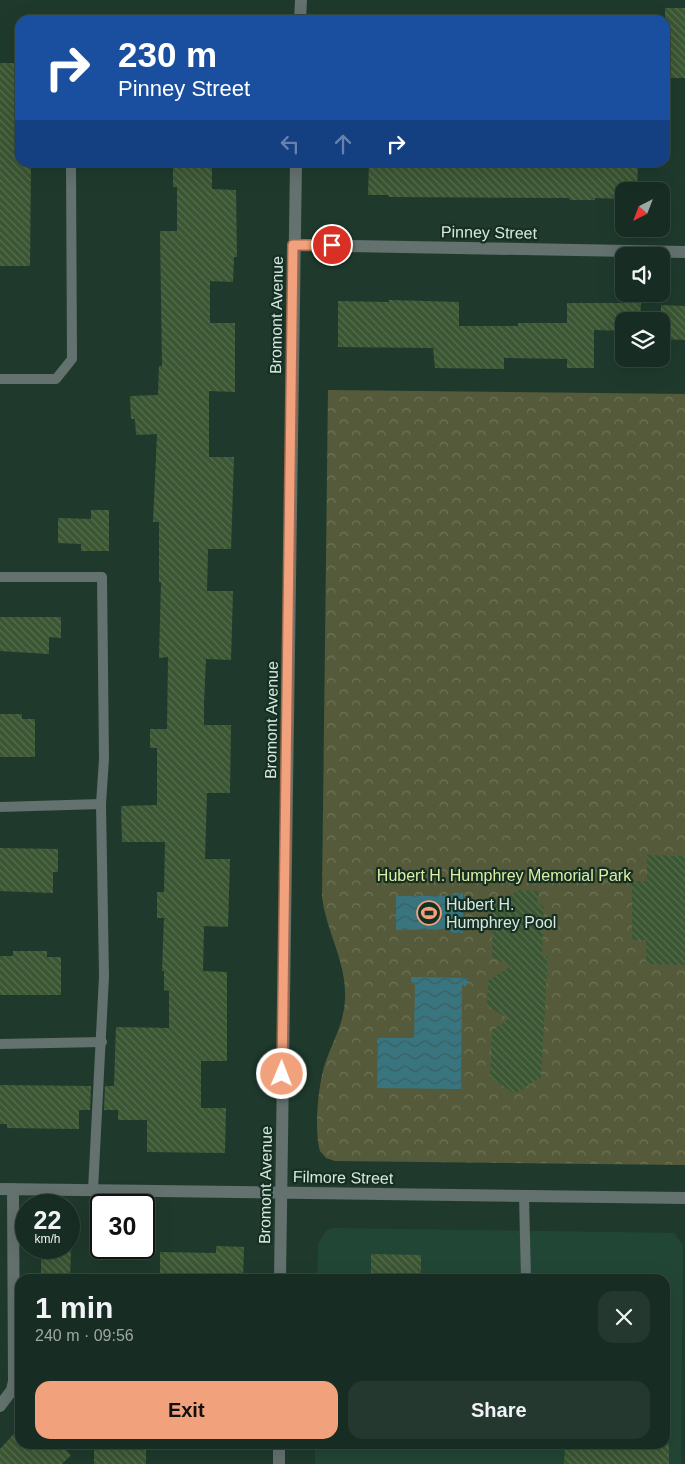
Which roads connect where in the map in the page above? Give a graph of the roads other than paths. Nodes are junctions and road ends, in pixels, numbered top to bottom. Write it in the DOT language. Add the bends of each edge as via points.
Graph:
graph roads {
  1 [pos="301,0"];
  2 [pos="300,15"];
  3 [pos="71,167"];
  4 [pos="296,167"];
  5 [pos="293,245"];
  6 [pos="685,252"];
  7 [pos="0,379"];
  8 [pos="0,577"];
  9 [pos="101,804"];
  10 [pos="0,807"];
  11 [pos="102,1042"];
  12 [pos="0,1044"];
  13 [pos="6,1189"];
  14 [pos="93,1190"];
  15 [pos="281,1193"];
  16 [pos="524,1196"];
  17 [pos="685,1198"];
  18 [pos="280,1274"];
  19 [pos="526,1274"];
  20 [pos="0,1406"];
  21 [pos="279,1449"];
  22 [pos="279,1464"];
  1 -- 2 [label="street"];
  3 -- 7 [label="lane" via="72,359 56,379"];
  4 -- 5 [label="street, Bromont Avenue"];
  5 -- 6 [label="street, Pinney Street"];
  5 -- 15 [label="street, Bromont Avenue"];
  8 -- 9 [label="lane" via="102,577 104,759"];
  9 -- 10 [label="lane"];
  9 -- 11 [label="lane"];
  11 -- 12 [label="lane"];
  11 -- 14 [label="lane"];
  13 -- 14 [label="street, Filmore Street"];
  13 -- 20 [label="street" via="14,1381 12,1390"];
  14 -- 15 [label="street, Filmore Street"];
  15 -- 16 [label="street, Filmore Street"];
  15 -- 18 [label="street, Bromont Avenue"];
  16 -- 17 [label="street, Filmore Street"];
  16 -- 19 [label="lane"];
  21 -- 22 [label="street"];
}
